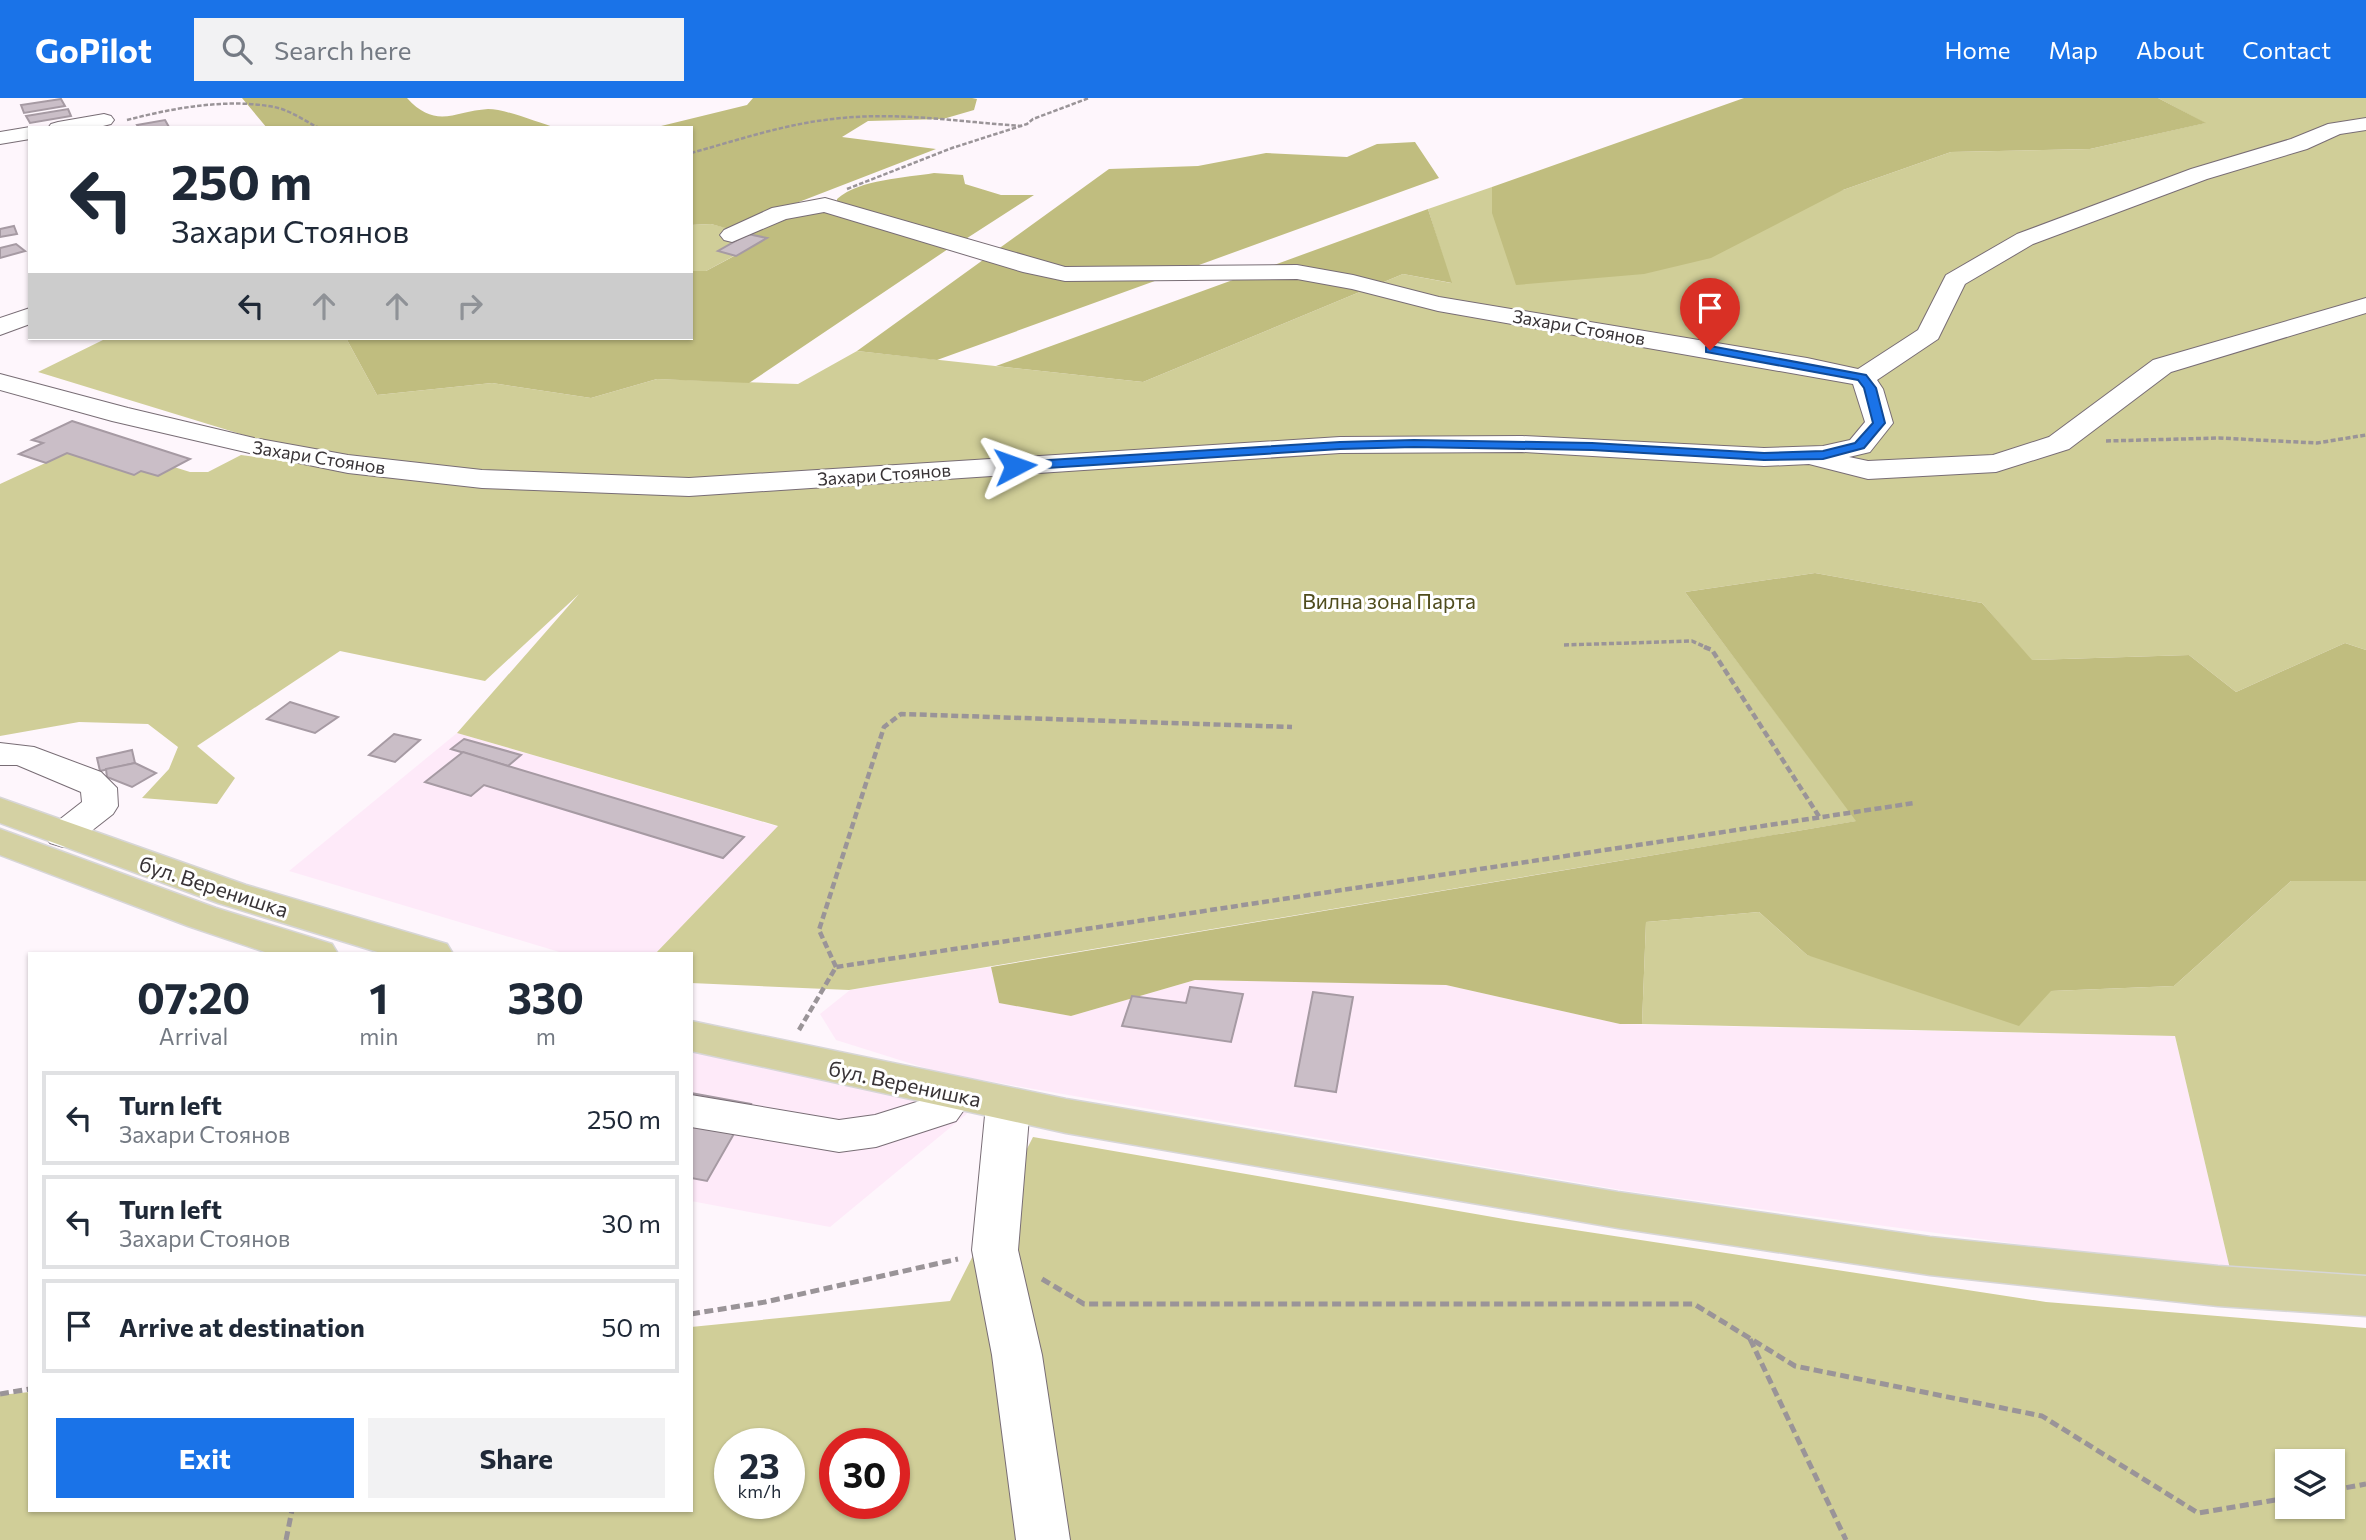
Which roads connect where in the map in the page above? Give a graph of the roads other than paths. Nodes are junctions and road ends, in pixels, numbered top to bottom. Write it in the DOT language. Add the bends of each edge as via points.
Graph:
graph roads {
  1 [pos="90,98"];
  2 [pos="2366,124"];
  3 [pos="107,125"];
  4 [pos="28,133"];
  5 [pos="0,138"];
  6 [pos="732,235"];
  7 [pos="2366,305"];
  8 [pos="28,316"];
  9 [pos="0,327"];
  10 [pos="1862,378"];
  11 [pos="2,388"];
  12 [pos="1802,455"];
  13 [pos="0,754"];
  14 [pos="0,810"];
  15 [pos="63,835"];
  16 [pos="0,841"];
  17 [pos="217,905"];
  18 [pos="313,952"];
  19 [pos="423,952"];
  20 [pos="693,1036"];
  21 [pos="954,1093"];
  22 [pos="1008,1105"];
  23 [pos="693,1111"];
  24 [pos="2366,1296"];
  25 [pos="1043,1540"];
  1 -- 3 [label="street"];
  2 -- 10 [label="street" via="2334,128 2025,239 1955,280 1929,334"];
  4 -- 5 [label="street"];
  6 -- 10 [label="street, Захари Стоянов" via="780,213 825,205 1065,274 1297,272 1438,304"];
  7 -- 12 [label="street" via="2162,366 2059,443 1996,463 1868,470"];
  8 -- 9 [label="street"];
  10 -- 12 [label="street, Захари Стоянов" via="1870,388 1879,423 1860,446"];
  11 -- 12 [label="street, Захари Стоянов" via="348,464 482,479 598,485 689,487 1365,445 1522,444"];
  13 -- 15 [label="street" via="22,754 88,779 99,788 100,807"];
  14 -- 15 [label="main road, бул. Веренишка"];
  15 -- 17 [label="main road, бул. Веренишка"];
  16 -- 17 [label="main road, бул. Веренишка"];
  17 -- 18 [label="main road, бул. Веренишка"];
  17 -- 19 [label="main road, бул. Веренишка"];
  20 -- 21 [label="main road, бул. Веренишка"];
  21 -- 22 [label="main road, бул. Веренишка"];
  21 -- 23 [label="street" via="941,1110 876,1131 839,1136"];
  22 -- 24 [label="main road, бул. Веренишка" via="1618,1210 1930,1256 2218,1286"];
  22 -- 25 [label="street" via="995,1250 1017,1355"];
}
